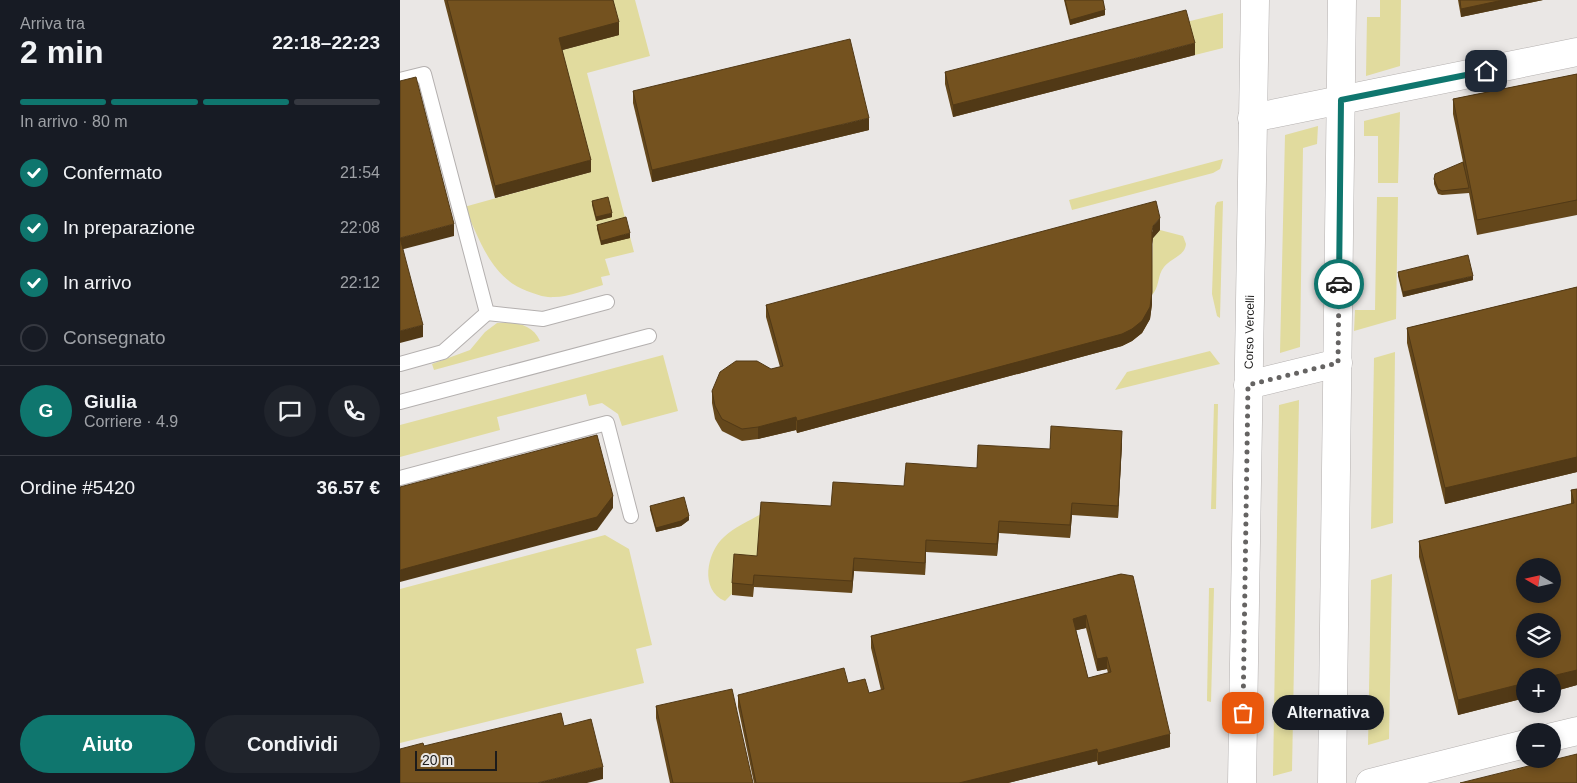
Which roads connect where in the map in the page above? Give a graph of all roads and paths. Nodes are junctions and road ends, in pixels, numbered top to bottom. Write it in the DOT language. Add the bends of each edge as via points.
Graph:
graph roads {
  1 [pos="1255,0"];
  2 [pos="1342,0"];
  3 [pos="1577,52"];
  4 [pos="400,80"];
  5 [pos="1341,100"];
  6 [pos="1252,118"];
  7 [pos="607,302"];
  8 [pos="487,313"];
  9 [pos="649,336"];
  10 [pos="1338,363"];
  11 [pos="400,364"];
  12 [pos="1248,385"];
  13 [pos="400,402"];
  14 [pos="400,478"];
  15 [pos="631,516"];
  16 [pos="1577,731"];
  17 [pos="1561,735"];
  18 [pos="1516,746"];
  19 [pos="1242,783"];
  20 [pos="1332,783"];
  21 [pos="1370,783"];
  1 -- 6 [label="street, Corso Vercelli"];
  2 -- 5 [label="street"];
  3 -- 5 [label="street"];
  4 -- 8 [label="lane" via="424,74"];
  5 -- 6 [label="street"];
  5 -- 10 [label="street"];
  6 -- 12 [label="street, Corso Vercelli"];
  7 -- 8 [label="lane" via="543,319"];
  8 -- 11 [label="lane" via="442,352"];
  9 -- 13 [label="lane"];
  10 -- 12 [label="street"];
  10 -- 20 [label="street"];
  12 -- 19 [label="street, Corso Vercelli"];
  14 -- 15 [label="lane" via="607,423"];
  16 -- 17 [label="street"];
  18 -- 21 [label="street"];
}
